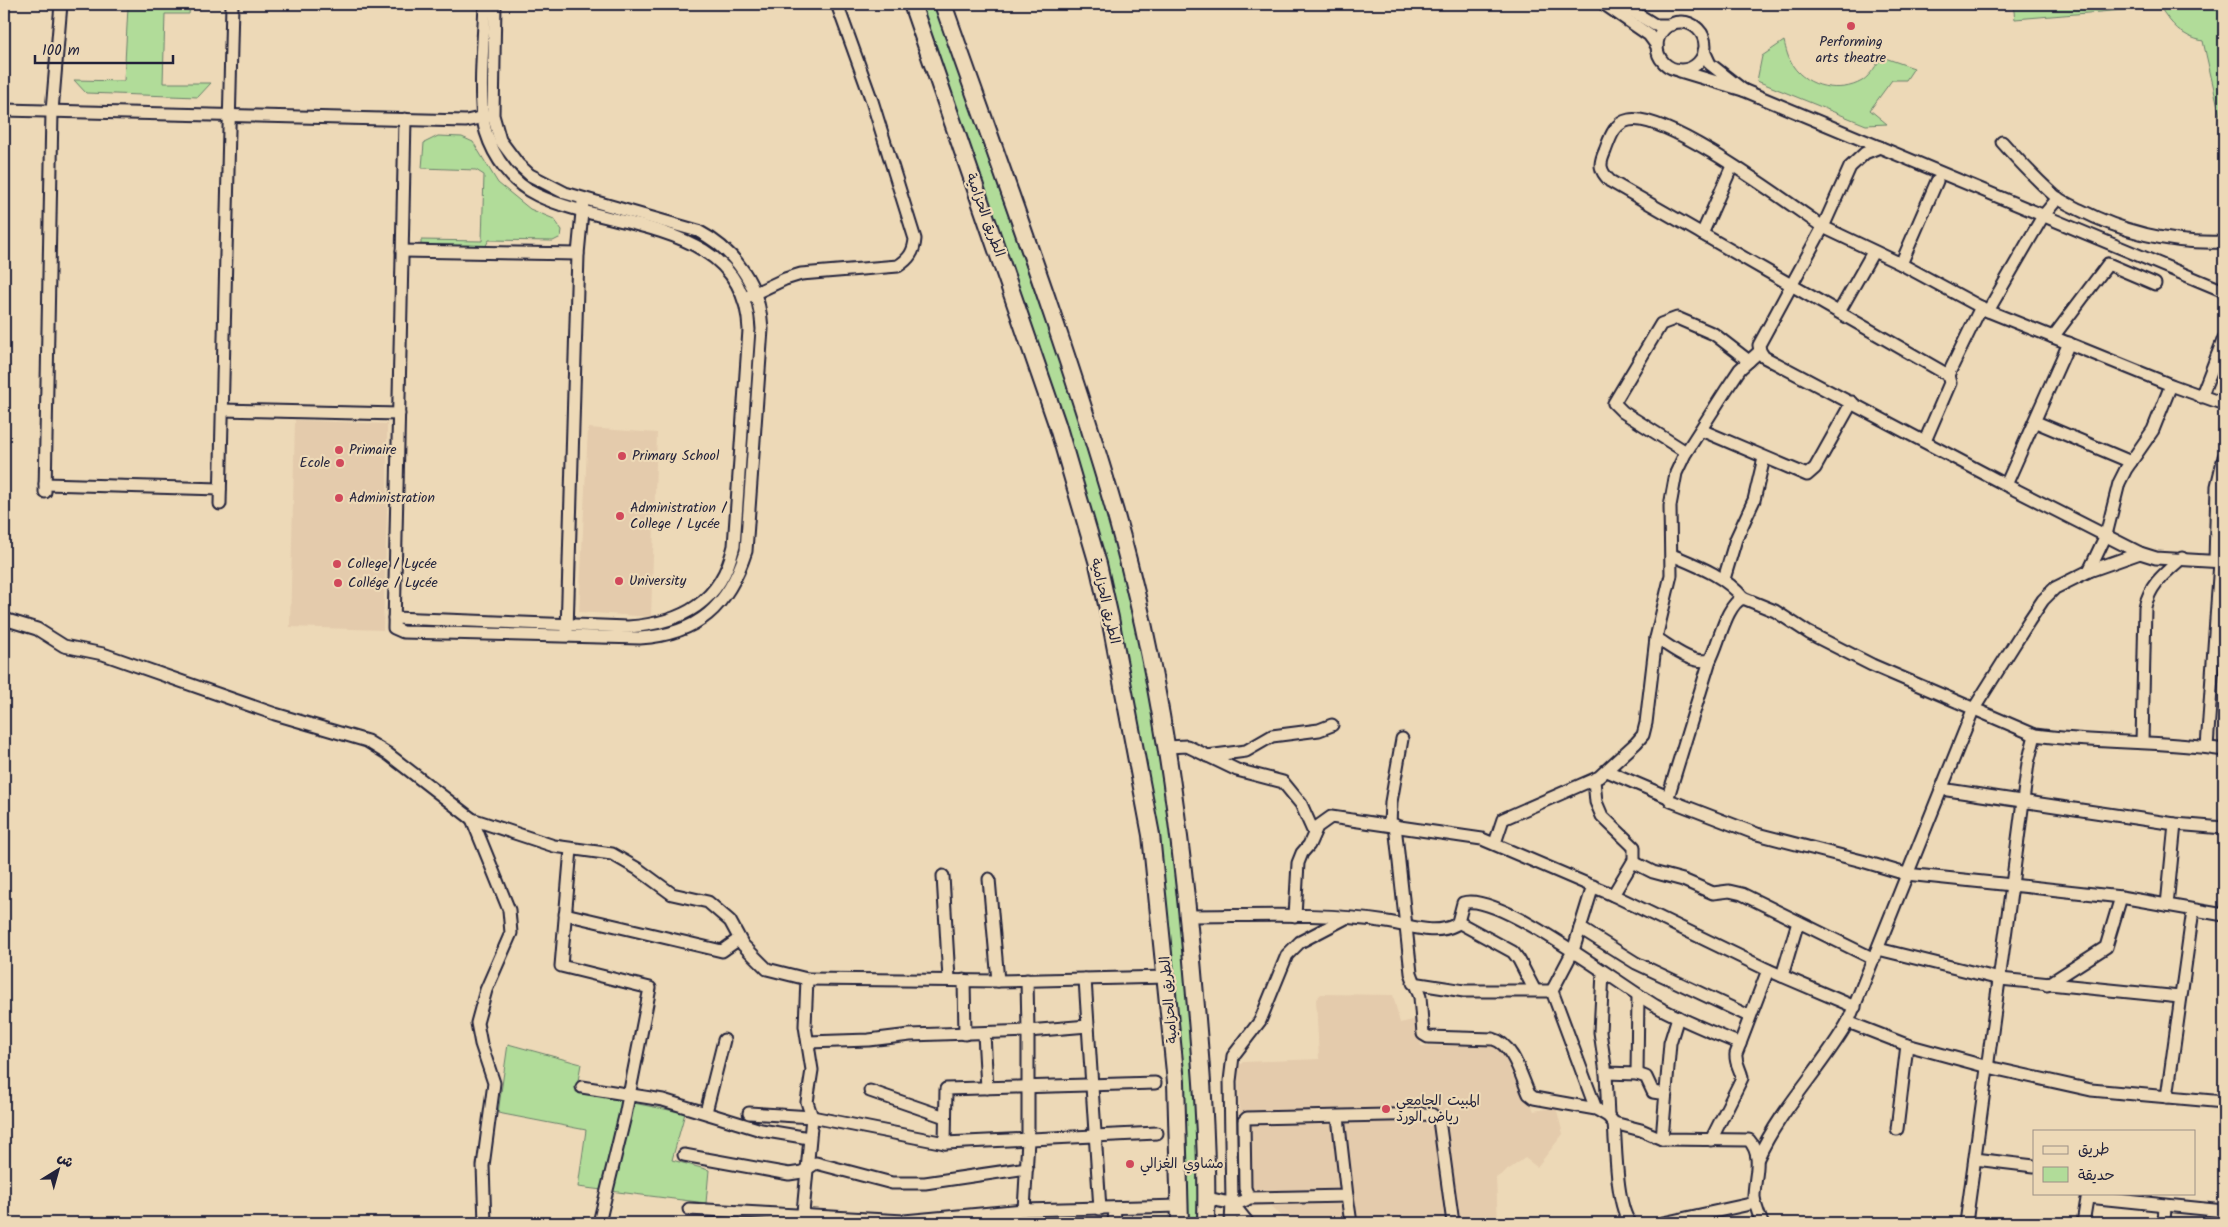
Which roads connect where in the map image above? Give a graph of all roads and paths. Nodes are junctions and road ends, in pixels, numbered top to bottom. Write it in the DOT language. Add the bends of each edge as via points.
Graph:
graph roads {
  1 [pos="61,4"];
  2 [pos="232,4"];
  3 [pos="485,4"];
  4 [pos="495,4"];
  5 [pos="837,4"];
  6 [pos="912,4"];
  7 [pos="943,4"];
  8 [pos="1604,4"];
  9 [pos="1621,4"];
  10 [pos="1671,24"];
  11 [pos="1657,46"];
  12 [pos="1704,51"];
  13 [pos="1676,69"];
  14 [pos="1743,90"];
  15 [pos="4,110"];
  16 [pos="52,111"];
  17 [pos="230,116"];
  18 [pos="488,116"];
  19 [pos="405,120"];
  20 [pos="2002,142"];
  21 [pos="1880,147"];
  22 [pos="1732,166"];
  23 [pos="1937,181"];
  24 [pos="2058,198"];
  25 [pos="583,204"];
  26 [pos="2044,216"];
  27 [pos="1823,226"];
  28 [pos="1702,234"];
  29 [pos="2224,242"];
  30 [pos="402,251"];
  31 [pos="1872,252"];
  32 [pos="578,254"];
  33 [pos="1901,264"];
  34 [pos="2155,284"];
  35 [pos="1791,286"];
  36 [pos="2224,291"];
  37 [pos="750,295"];
  38 [pos="1984,309"];
  39 [pos="1839,312"];
  40 [pos="2053,337"];
  41 [pos="2224,338"];
  42 [pos="2069,344"];
  43 [pos="1760,351"];
  44 [pos="1749,361"];
  45 [pos="1948,375"];
  46 [pos="2171,385"];
  47 [pos="2201,397"];
  48 [pos="1852,402"];
  49 [pos="2224,404"];
  50 [pos="223,410"];
  51 [pos="399,414"];
  52 [pos="2036,422"];
  53 [pos="1701,430"];
  54 [pos="1925,441"];
  55 [pos="1686,452"];
  56 [pos="2224,457"];
  57 [pos="1764,458"];
  58 [pos="2131,462"];
  59 [pos="2006,485"];
  60 [pos="220,489"];
  61 [pos="220,504"];
  62 [pos="2106,535"];
  63 [pos="2140,553"];
  64 [pos="1672,555"];
  65 [pos="2182,558"];
  66 [pos="2220,562"];
  67 [pos="2089,571"];
  68 [pos="1724,579"];
  69 [pos="1743,598"];
  70 [pos="4,619"];
  71 [pos="567,630"];
  72 [pos="1656,638"];
  73 [pos="1710,660"];
  74 [pos="2219,664"];
  75 [pos="1973,710"];
  76 [pos="1332,725"];
  77 [pos="2035,735"];
  78 [pos="1402,739"];
  79 [pos="2142,742"];
  80 [pos="1167,747"];
  81 [pos="2207,747"];
  82 [pos="2224,750"];
  83 [pos="1207,756"];
  84 [pos="1607,770"];
  85 [pos="1594,780"];
  86 [pos="1940,789"];
  87 [pos="1668,797"];
  88 [pos="2023,802"];
  89 [pos="472,819"];
  90 [pos="2175,824"];
  91 [pos="1392,825"];
  92 [pos="2224,828"];
  93 [pos="1314,833"];
  94 [pos="1495,843"];
  95 [pos="571,849"];
  96 [pos="1633,862"];
  97 [pos="1906,874"];
  98 [pos="943,876"];
  99 [pos="989,879"];
  100 [pos="2012,885"];
  101 [pos="1593,886"];
  102 [pos="1613,895"];
  103 [pos="2121,897"];
  104 [pos="2167,905"];
  105 [pos="2193,910"];
  106 [pos="565,914"];
  107 [pos="2224,915"];
  108 [pos="1189,916"];
  109 [pos="1295,916"];
  110 [pos="1345,919"];
  111 [pos="1458,922"];
  112 [pos="1798,922"];
  113 [pos="1405,926"];
  114 [pos="1580,928"];
  115 [pos="739,938"];
  116 [pos="1573,951"];
  117 [pos="1876,954"];
  118 [pos="1768,970"];
  119 [pos="1604,972"];
  120 [pos="1782,976"];
  121 [pos="1167,977"];
  122 [pos="807,979"];
  123 [pos="949,979"];
  124 [pos="1086,979"];
  125 [pos="2000,979"];
  126 [pos="964,980"];
  127 [pos="998,980"];
  128 [pos="1027,980"];
  129 [pos="1413,983"];
  130 [pos="2047,984"];
  131 [pos="1534,989"];
  132 [pos="1552,991"];
  133 [pos="1638,995"];
  134 [pos="2180,997"];
  135 [pos="1855,1007"];
  136 [pos="1749,1016"];
  137 [pos="1678,1017"];
  138 [pos="1848,1022"];
  139 [pos="1088,1026"];
  140 [pos="1028,1031"];
  141 [pos="965,1034"];
  142 [pos="984,1034"];
  143 [pos="724,1040"];
  144 [pos="808,1042"];
  145 [pos="1740,1044"];
  146 [pos="1907,1045"];
  147 [pos="1988,1067"];
  148 [pos="1606,1073"];
  149 [pos="1637,1074"];
  150 [pos="1155,1084"];
  151 [pos="1092,1085"];
  152 [pos="582,1087"];
  153 [pos="1028,1087"];
  154 [pos="987,1088"];
  155 [pos="870,1091"];
  156 [pos="629,1094"];
  157 [pos="1666,1094"];
  158 [pos="2166,1097"];
  159 [pos="2224,1102"];
  160 [pos="1596,1109"];
  161 [pos="706,1112"];
  162 [pos="749,1113"];
  163 [pos="812,1117"];
  164 [pos="945,1117"];
  165 [pos="1338,1117"];
  166 [pos="1611,1119"];
  167 [pos="1897,1129"];
  168 [pos="1157,1133"];
  169 [pos="810,1138"];
  170 [pos="1095,1138"];
  171 [pos="1662,1139"];
  172 [pos="1028,1140"];
  173 [pos="1712,1140"];
  174 [pos="945,1143"];
  175 [pos="684,1155"];
  176 [pos="1758,1158"];
  177 [pos="1975,1159"];
  178 [pos="2033,1166"];
  179 [pos="806,1167"];
  180 [pos="1027,1168"];
  181 [pos="2088,1195"];
  182 [pos="1347,1196"];
  183 [pos="1207,1198"];
  184 [pos="1249,1198"];
  185 [pos="1232,1203"];
  186 [pos="1755,1203"];
  187 [pos="1180,1206"];
  188 [pos="2165,1206"];
  189 [pos="1114,1208"];
  190 [pos="689,1209"];
  191 [pos="1100,1209"];
  192 [pos="1024,1210"];
  193 [pos="2224,1211"];
  194 [pos="802,1220"];
  195 [pos="904,1222"];
  196 [pos="485,1223"];
  197 [pos="599,1223"];
  198 [pos="1114,1223"];
  199 [pos="1180,1223"];
  200 [pos="1206,1223"];
  201 [pos="1231,1223"];
  202 [pos="1248,1223"];
  203 [pos="1351,1223"];
  204 [pos="1453,1223"];
  205 [pos="1630,1223"];
  206 [pos="1663,1223"];
  207 [pos="1762,1223"];
  208 [pos="1966,1223"];
  209 [pos="2083,1223"];
  210 [pos="2164,1223"];
  1 -- 16 [label="street"];
  2 -- 17 [label="street"];
  3 -- 18 [label="street"];
  4 -- 18 [label="street"];
  5 -- 37 [label="street" via="875,110 915,238 914,249 898,266 801,274"];
  6 -- 121 [label="highway, الطريق الحزامية" via="1039,370 1098,564 1151,835"];
  7 -- 80 [label="highway, الطريق الحزامية" via="1072,378 1115,514"];
  8 -- 11 [label="street" via="1649,35"];
  9 -- 10 [label="street" via="1655,25"];
  10 -- 11 [label="street" via="1660,36"];
  10 -- 12 [label="street" via="1687,23 1696,28 1703,37"];
  11 -- 13 [label="street" via="1662,61"];
  12 -- 13 [label="street" via="1696,65"];
  12 -- 14 [label="street" via="1710,64"];
  13 -- 14 [label="street"];
  14 -- 21 [label="street"];
  15 -- 16 [label="street"];
  16 -- 17 [label="street"];
  16 -- 60 [label="street" via="45,488"];
  17 -- 19 [label="street"];
  17 -- 50 [label="street"];
  18 -- 19 [label="street" via="466,121"];
  18 -- 25 [label="street" via="500,140 524,170"];
  19 -- 30 [label="street"];
  20 -- 24 [label="street"];
  21 -- 26 [label="street"];
  21 -- 27 [label="street" via="1864,153 1850,167"];
  22 -- 27 [label="street"];
  22 -- 28 [label="street"];
  22 -- 28 [label="street" via="1678,133 1646,120 1628,120 1613,130 1600,161 1604,174 1610,181"];
  23 -- 33 [label="street"];
  24 -- 26 [label="street"];
  24 -- 29 [label="street" via="2125,230 2170,240"];
  25 -- 32 [label="street"];
  25 -- 37 [label="street" via="698,231 732,255 748,278"];
  26 -- 36 [label="street"];
  26 -- 38 [label="street"];
  27 -- 31 [label="street"];
  27 -- 35 [label="street"];
  28 -- 35 [label="street"];
  30 -- 32 [label="street"];
  30 -- 51 [label="street"];
  31 -- 33 [label="street"];
  31 -- 39 [label="street"];
  32 -- 71 [label="street"];
  33 -- 38 [label="street"];
  34 -- 40 [label="street" via="2108,264"];
  35 -- 39 [label="street"];
  35 -- 43 [label="street" via="1759,345"];
  37 -- 71 [label="street" via="761,315 762,329 746,551 736,578 714,608 684,630 640,638"];
  38 -- 40 [label="street"];
  38 -- 45 [label="street"];
  39 -- 45 [label="street"];
  40 -- 42 [label="street"];
  41 -- 47 [label="street"];
  42 -- 46 [label="street"];
  42 -- 52 [label="street"];
  43 -- 44 [label="street"];
  43 -- 48 [label="street" via="1764,357"];
  44 -- 53 [label="street"];
  44 -- 55 [label="street" via="1728,342 1677,318 1661,324 1614,403"];
  45 -- 54 [label="street" via="1950,383"];
  46 -- 47 [label="street"];
  46 -- 58 [label="street" via="2153,430"];
  47 -- 49 [label="street"];
  48 -- 54 [label="street"];
  48 -- 57 [label="street" via="1815,468 1807,475"];
  50 -- 51 [label="street"];
  50 -- 60 [label="street"];
  51 -- 71 [label="street" via="394,618"];
  52 -- 58 [label="street"];
  52 -- 59 [label="street"];
  53 -- 55 [label="street"];
  53 -- 57 [label="street"];
  54 -- 59 [label="street"];
  55 -- 64 [label="street" via="1671,491"];
  56 -- 66 [label="street" via="2217,486"];
  57 -- 68 [label="street" via="1754,500 1736,540"];
  58 -- 62 [label="street" via="2119,482"];
  59 -- 62 [label="street"];
  60 -- 61 [label="street"];
  62 -- 63 [label="street"];
  62 -- 67 [label="street"];
  63 -- 65 [label="street" via="2156,558"];
  63 -- 67 [label="street"];
  64 -- 68 [label="street"];
  64 -- 72 [label="street" via="1671,575"];
  65 -- 66 [label="street"];
  65 -- 79 [label="street" via="2155,582 2148,593"];
  66 -- 74 [label="street"];
  67 -- 75 [label="street" via="2055,588 2043,600"];
  68 -- 69 [label="street"];
  69 -- 73 [label="street" via="1732,606"];
  69 -- 75 [label="street" via="1775,611 1809,633 1872,665"];
  70 -- 89 [label="street" via="36,629 64,646 103,654 266,711 367,741"];
  72 -- 73 [label="street" via="1691,659"];
  72 -- 84 [label="street" via="1645,729 1630,750"];
  73 -- 87 [label="street"];
  74 -- 81 [label="street"];
  75 -- 77 [label="street"];
  75 -- 86 [label="street"];
  76 -- 83 [label="street" via="1319,730 1272,736 1246,751"];
  77 -- 79 [label="street"];
  77 -- 88 [label="street"];
  78 -- 91 [label="street" via="1391,802"];
  79 -- 81 [label="street"];
  80 -- 83 [label="street" via="1187,746"];
  80 -- 108 [label="highway, الطريق الحزامية"];
  81 -- 82 [label="street"];
  83 -- 93 [label="street" via="1238,770 1283,782 1301,804"];
  84 -- 85 [label="street"];
  84 -- 87 [label="street"];
  85 -- 94 [label="street" via="1503,819"];
  85 -- 96 [label="street" via="1598,808 1609,824 1632,843 1635,851"];
  86 -- 88 [label="street"];
  86 -- 97 [label="street"];
  87 -- 97 [label="street" via="1757,834"];
  88 -- 90 [label="street"];
  88 -- 100 [label="street"];
  89 -- 95 [label="street"];
  89 -- 196 [label="street" via="509,910 511,924 508,942 486,990 477,1022 494,1083 483,1166"];
  90 -- 92 [label="street"];
  90 -- 104 [label="street"];
  91 -- 93 [label="street" via="1331,817"];
  91 -- 94 [label="street" via="1482,838"];
  91 -- 113 [label="street"];
  93 -- 109 [label="street" via="1298,863"];
  94 -- 101 [label="street"];
  95 -- 106 [label="street"];
  95 -- 115 [label="street" via="612,854 672,894 708,902 730,921"];
  96 -- 102 [label="street"];
  96 -- 112 [label="street" via="1714,893 1729,891 1742,894"];
  97 -- 100 [label="street"];
  97 -- 117 [label="street"];
  98 -- 123 [label="street"];
  99 -- 127 [label="street"];
  100 -- 103 [label="street"];
  100 -- 125 [label="street"];
  101 -- 102 [label="street"];
  101 -- 114 [label="street"];
  102 -- 118 [label="street"];
  103 -- 104 [label="street"];
  103 -- 130 [label="street" via="2106,947"];
  104 -- 105 [label="street"];
  105 -- 107 [label="street"];
  105 -- 134 [label="street"];
  106 -- 115 [label="street" via="722,951"];
  106 -- 156 [label="street" via="561,966 650,988"];
  108 -- 109 [label="street"];
  108 -- 183 [label="highway, الطريق الحزامية" via="1204,1093"];
  109 -- 110 [label="street"];
  110 -- 113 [label="street"];
  110 -- 185 [label="street" via="1300,942 1287,955 1260,1021 1233,1056 1230,1081"];
  111 -- 113 [label="street" via="1451,927 1426,929"];
  111 -- 116 [label="street" via="1463,903 1477,901 1498,908"];
  111 -- 131 [label="street" via="1512,952"];
  112 -- 117 [label="street"];
  112 -- 120 [label="street"];
  113 -- 129 [label="street"];
  114 -- 116 [label="street"];
  114 -- 136 [label="street" via="1644,968"];
  115 -- 122 [label="street" via="749,953 767,969"];
  116 -- 119 [label="street"];
  116 -- 132 [label="street"];
  117 -- 125 [label="street"];
  117 -- 135 [label="street"];
  118 -- 120 [label="street"];
  118 -- 136 [label="street"];
  119 -- 133 [label="street"];
  119 -- 148 [label="street" via="1600,1032"];
  120 -- 135 [label="street"];
  121 -- 124 [label="street"];
  121 -- 187 [label="highway, الطريق الحزامية" via="1176,1082"];
  122 -- 123 [label="street"];
  122 -- 144 [label="street" via="805,1026"];
  123 -- 126 [label="street"];
  124 -- 128 [label="street"];
  124 -- 139 [label="street"];
  125 -- 130 [label="street"];
  125 -- 147 [label="street"];
  126 -- 127 [label="street"];
  126 -- 141 [label="street"];
  127 -- 128 [label="street"];
  128 -- 140 [label="street"];
  129 -- 131 [label="street" via="1458,991"];
  129 -- 160 [label="street" via="1420,997 1424,1035 1497,1040 1508,1049 1529,1094 1534,1098"];
  130 -- 134 [label="street"];
  131 -- 132 [label="street"];
  132 -- 160 [label="street"];
  133 -- 137 [label="street"];
  133 -- 149 [label="street"];
  134 -- 158 [label="street"];
  135 -- 138 [label="street"];
  136 -- 145 [label="street"];
  137 -- 145 [label="street"];
  137 -- 157 [label="street" via="1670,1043"];
  138 -- 146 [label="street"];
  138 -- 176 [label="street" via="1769,1133"];
  139 -- 140 [label="street"];
  139 -- 151 [label="street"];
  140 -- 142 [label="street"];
  140 -- 153 [label="street"];
  141 -- 142 [label="street"];
  141 -- 144 [label="street"];
  142 -- 154 [label="street"];
  143 -- 161 [label="street"];
  144 -- 163 [label="street" via="812,1070 806,1102"];
  145 -- 173 [label="street" via="1736,1063 1742,1078"];
  146 -- 147 [label="street"];
  146 -- 167 [label="street"];
  147 -- 158 [label="street" via="2091,1090"];
  147 -- 177 [label="street"];
  148 -- 149 [label="street"];
  148 -- 166 [label="street"];
  149 -- 157 [label="street" via="1646,1077 1653,1092"];
  150 -- 151 [label="street"];
  151 -- 153 [label="street"];
  151 -- 170 [label="street"];
  152 -- 156 [label="street"];
  153 -- 154 [label="street"];
  153 -- 172 [label="street"];
  154 -- 164 [label="street" via="946,1089"];
  155 -- 164 [label="street"];
  156 -- 161 [label="street"];
  156 -- 197 [label="street"];
  157 -- 171 [label="street"];
  158 -- 159 [label="street"];
  160 -- 166 [label="street"];
  161 -- 169 [label="street" via="761,1130"];
  162 -- 163 [label="street"];
  163 -- 169 [label="street"];
  163 -- 174 [label="street"];
  164 -- 174 [label="street"];
  165 -- 182 [label="street"];
  165 -- 184 [label="street" via="1245,1119 1245,1188"];
  165 -- 204 [label="street" via="1431,1114 1438,1118"];
  166 -- 171 [label="street"];
  166 -- 205 [label="street" via="1619,1185"];
  168 -- 170 [label="street"];
  169 -- 179 [label="street"];
  170 -- 172 [label="street"];
  170 -- 191 [label="street"];
  171 -- 173 [label="street"];
  172 -- 174 [label="street"];
  172 -- 180 [label="street"];
  173 -- 176 [label="street" via="1749,1140"];
  175 -- 179 [label="street" via="789,1174 802,1172"];
  176 -- 186 [label="street"];
  177 -- 178 [label="street"];
  177 -- 208 [label="street"];
  179 -- 180 [label="street" via="816,1163 878,1180 909,1183"];
  179 -- 194 [label="street"];
  180 -- 192 [label="street"];
  181 -- 188 [label="street"];
  181 -- 209 [label="street"];
  182 -- 184 [label="street"];
  182 -- 203 [label="street"];
  183 -- 185 [label="street"];
  183 -- 200 [label="highway, الطريق الحزامية"];
  184 -- 185 [label="street"];
  185 -- 201 [label="street"];
  185 -- 202 [label="street"];
  186 -- 206 [label="street"];
  186 -- 207 [label="street"];
  187 -- 189 [label="street"];
  187 -- 199 [label="highway, الطريق الحزامية"];
  188 -- 193 [label="street"];
  188 -- 210 [label="street"];
  189 -- 191 [label="street"];
  189 -- 198 [label="street"];
  190 -- 194 [label="street"];
  191 -- 192 [label="street"];
  192 -- 195 [label="street"];
  194 -- 195 [label="street"];
}
